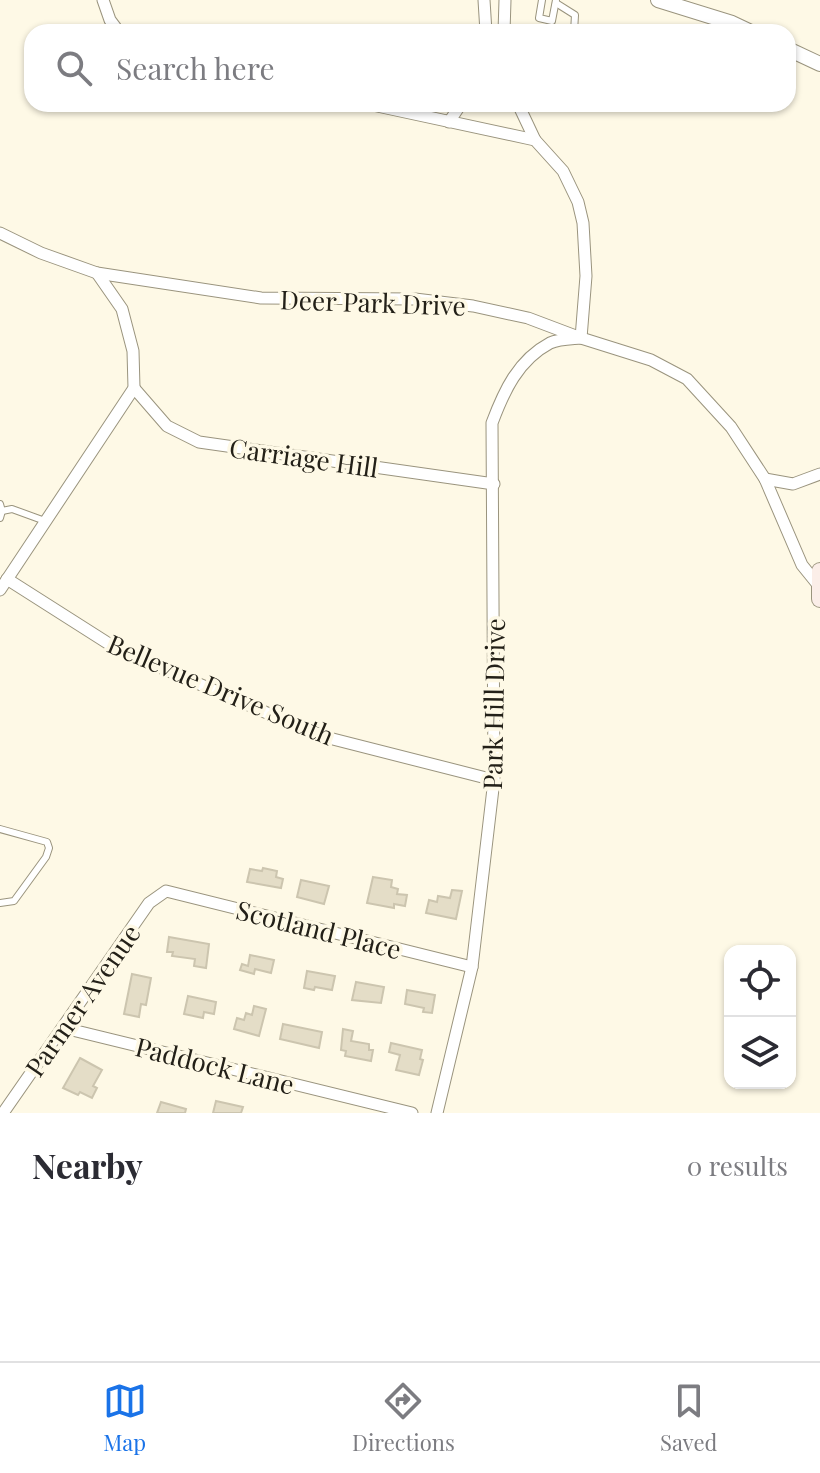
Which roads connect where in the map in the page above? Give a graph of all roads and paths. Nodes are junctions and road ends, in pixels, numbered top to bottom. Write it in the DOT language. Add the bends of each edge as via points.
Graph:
graph roads {
  1 [pos="103,0"];
  2 [pos="484,0"];
  3 [pos="505,0"];
  4 [pos="542,0"];
  5 [pos="658,0"];
  6 [pos="556,2"];
  7 [pos="113,24"];
  8 [pos="486,24"];
  9 [pos="504,24"];
  10 [pos="574,24"];
  11 [pos="734,24"];
  12 [pos="796,53"];
  13 [pos="820,64"];
  14 [pos="404,112"];
  15 [pos="456,112"];
  16 [pos="522,112"];
  17 [pos="449,122"];
  18 [pos="535,140"];
  19 [pos="0,233"];
  20 [pos="97,273"];
  21 [pos="581,338"];
  22 [pos="134,388"];
  23 [pos="820,474"];
  24 [pos="765,479"];
  25 [pos="494,484"];
  26 [pos="1,511"];
  27 [pos="45,521"];
  28 [pos="820,571"];
  29 [pos="7,579"];
  30 [pos="820,586"];
  31 [pos="0,590"];
  32 [pos="820,599"];
  33 [pos="494,780"];
  34 [pos="0,829"];
  35 [pos="166,891"];
  36 [pos="0,903"];
  37 [pos="472,967"];
  38 [pos="64,1028"];
  39 [pos="3,1113"];
  40 [pos="412,1113"];
  41 [pos="437,1113"];
  1 -- 7 [label="street"];
  2 -- 8 [label="street"];
  3 -- 9 [label="street"];
  4 -- 6 [label="lane" via="539,18 552,21"];
  5 -- 11 [label="street"];
  6 -- 10 [label="lane" via="575,15"];
  12 -- 13 [label="street"];
  14 -- 17 [label="street"];
  15 -- 17 [label="street"];
  16 -- 18 [label="street"];
  17 -- 18 [label="street"];
  18 -- 21 [label="street" via="563,171 583,223"];
  19 -- 20 [label="street, Deer Park Drive"];
  20 -- 21 [label="street, Deer Park Drive" via="261,298 415,299 473,306 528,318"];
  20 -- 22 [label="street" via="122,309 133,351"];
  21 -- 24 [label="street, Deer Park Drive" via="651,360 687,379 731,427"];
  21 -- 25 [label="street, Park Hill Drive" via="552,342 527,359 504,389 492,423"];
  22 -- 25 [label="street, Carriage Hill" via="167,426 199,442"];
  22 -- 27 [label="street"];
  23 -- 24 [label="street" via="793,484"];
  24 -- 30 [label="street, Deer Park Drive" via="798,557"];
  25 -- 33 [label="street, Park Hill Drive"];
  26 -- 27 [label="lane" via="12,509"];
  27 -- 29 [label="street"];
  28 -- 30 [label="main road"];
  29 -- 31 [label="street"];
  29 -- 33 [label="street, Bellevue Drive South" via="117,649 321,736"];
  30 -- 32 [label="main road"];
  33 -- 37 [label="street, Park Hill Drive"];
  34 -- 36 [label="lane" via="47,842 49,848 14,901"];
  35 -- 37 [label="street, Scotland Place"];
  35 -- 38 [label="street, Parmer Avenue" via="149,903"];
  37 -- 41 [label="street, Park Hill Drive"];
  38 -- 39 [label="street, Parmer Avenue"];
  38 -- 40 [label="street, Paddock Lane"];
}
